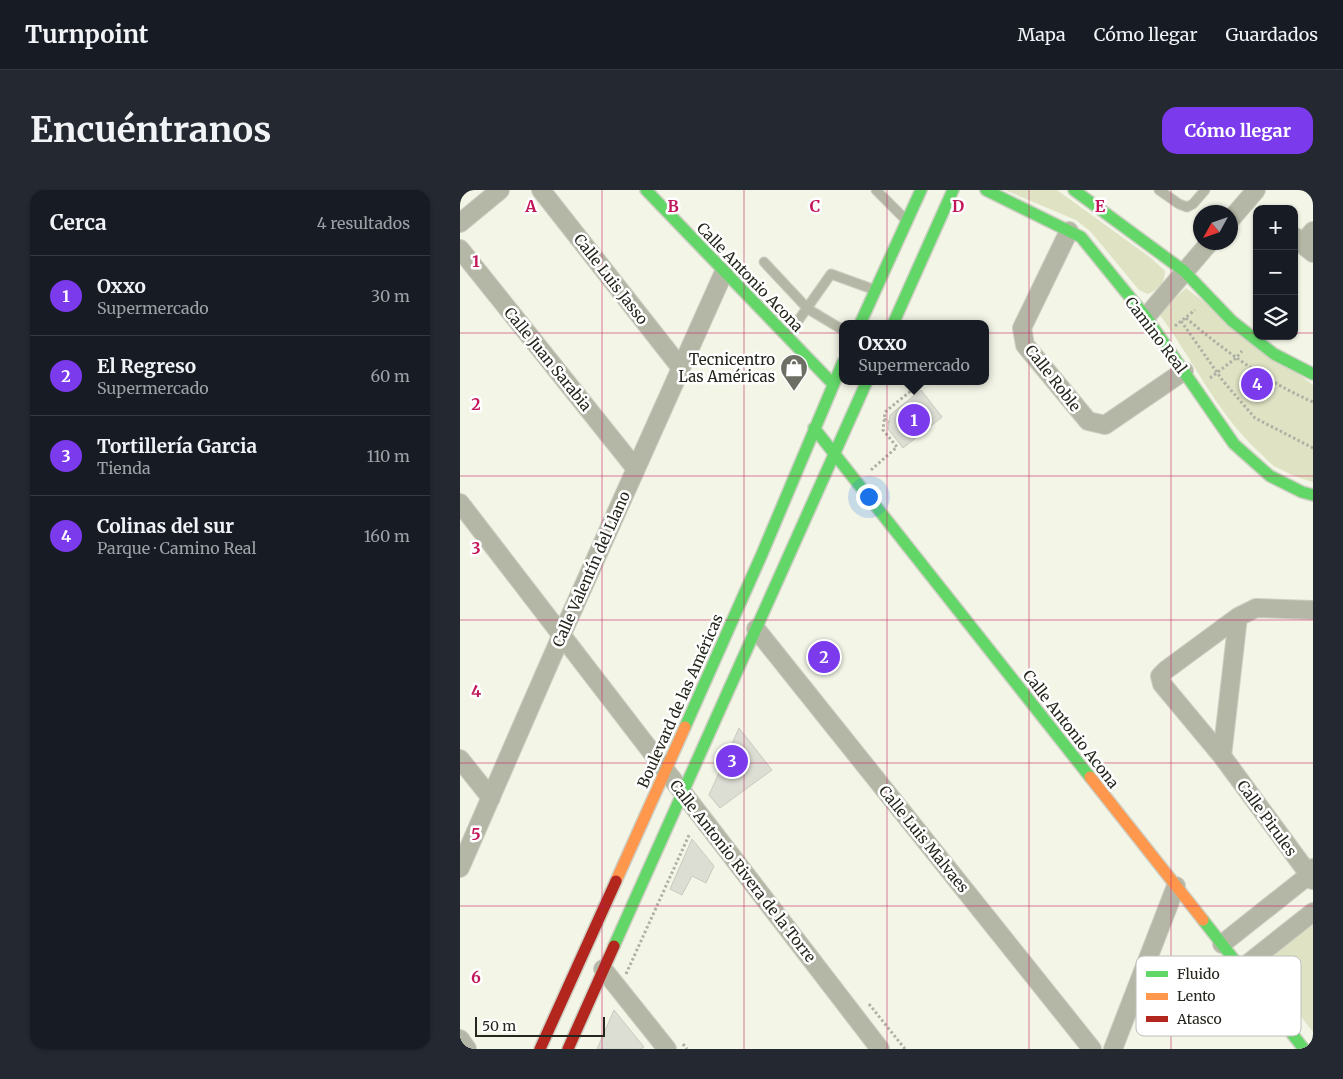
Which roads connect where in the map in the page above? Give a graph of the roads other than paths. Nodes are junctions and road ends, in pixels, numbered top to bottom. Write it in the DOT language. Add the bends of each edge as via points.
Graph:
graph roads {
  1 [pos="500,190"];
  2 [pos="542,190"];
  3 [pos="646,190"];
  4 [pos="876,190"];
  5 [pos="921,190"];
  6 [pos="953,190"];
  7 [pos="986,190"];
  8 [pos="1074,190"];
  9 [pos="1159,190"];
  10 [pos="1205,190"];
  11 [pos="1256,190"];
  12 [pos="1096,196"];
  13 [pos="1238,210"];
  14 [pos="1102,211"];
  15 [pos="907,222"];
  16 [pos="460,223"];
  17 [pos="1069,231"];
  18 [pos="1313,231"];
  19 [pos="1303,244"];
  20 [pos="460,249"];
  21 [pos="1203,250"];
  22 [pos="764,262"];
  23 [pos="1184,271"];
  24 [pos="724,272"];
  25 [pos="875,290"];
  26 [pos="808,308"];
  27 [pos="1146,317"];
  28 [pos="862,320"];
  29 [pos="895,320"];
  30 [pos="839,327"];
  31 [pos="787,338"];
  32 [pos="681,368"];
  33 [pos="839,371"];
  34 [pos="1184,371"];
  35 [pos="1313,374"];
  36 [pos="833,384"];
  37 [pos="865,385"];
  38 [pos="814,428"];
  39 [pos="834,453"];
  40 [pos="636,469"];
  41 [pos="1313,495"];
  42 [pos="460,503"];
  43 [pos="1313,610"];
  44 [pos="1238,617"];
  45 [pos="756,629"];
  46 [pos="562,634"];
  47 [pos="1222,756"];
  48 [pos="460,759"];
  49 [pos="665,770"];
  50 [pos="682,793"];
  51 [pos="491,798"];
  52 [pos="460,868"];
  53 [pos="1312,874"];
  54 [pos="1176,886"];
  55 [pos="1313,912"];
  56 [pos="1222,944"];
  57 [pos="1149,956"];
  58 [pos="1231,956"];
  59 [pos="1258,956"];
  60 [pos="603,969"];
  61 [pos="1136,989"];
  62 [pos="1294,1036"];
  63 [pos="460,1039"];
  64 [pos="467,1049"];
  65 [pos="540,1049"];
  66 [pos="568,1049"];
  67 [pos="667,1049"];
  68 [pos="880,1049"];
  69 [pos="1092,1049"];
  70 [pos="1113,1049"];
  71 [pos="1304,1049"];
  1 -- 16 [label="street"];
  2 -- 32 [label="street, Calle Luis Jasso"];
  3 -- 24 [label="street, Calle Antonio Acona"];
  4 -- 15 [label="lane"];
  5 -- 15 [label="street"];
  6 -- 29 [label="street"];
  7 -- 17 [label="street, Camino Real"];
  8 -- 14 [label="street"];
  9 -- 10 [label="lane" via="1187,207"];
  11 -- 13 [label="street"];
  12 -- 14 [label="lane"];
  14 -- 23 [label="street"];
  15 -- 25 [label="street"];
  17 -- 27 [label="street, Camino Real" via="1081,237"];
  17 -- 34 [label="street, Calle Roble" via="1022,328 1025,345 1088,422 1105,425"];
  18 -- 19 [label="street"];
  20 -- 40 [label="street, Calle Juan Sarabia"];
  21 -- 23 [label="street"];
  22 -- 26 [label="lane"];
  23 -- 27 [label="street"];
  23 -- 35 [label="street" via="1232,322 1274,354"];
  24 -- 31 [label="street, Calle Antonio Acona"];
  24 -- 32 [label="street, Calle Valentín del Llano"];
  25 -- 26 [label="lane" via="830,274"];
  25 -- 28 [label="street"];
  26 -- 30 [label="lane"];
  26 -- 31 [label="lane"];
  27 -- 34 [label="street, Camino Real"];
  31 -- 36 [label="street, Calle Antonio Acona"];
  32 -- 40 [label="street, Calle Valentín del Llano"];
  33 -- 36 [label="street, Boulevard de las Américas"];
  34 -- 41 [label="street, Camino Real" via="1234,444 1270,476"];
  36 -- 38 [label="street, Boulevard de las Américas"];
  37 -- 39 [label="street"];
  38 -- 39 [label="street, Calle Antonio Acona"];
  38 -- 49 [label="street, Boulevard de las Américas"];
  39 -- 45 [label="street"];
  39 -- 54 [label="street, Calle Antonio Acona"];
  40 -- 46 [label="street, Calle Valentín del Llano"];
  42 -- 46 [label="street, Calle Antonio Rivera de la Torre"];
  43 -- 44 [label="street, Calle Pirules" via="1256,608"];
  44 -- 47 [label="street"];
  44 -- 47 [label="street, Calle Pirules" via="1160,676 1162,684"];
  45 -- 50 [label="street"];
  45 -- 69 [label="street, Calle Luis Malvaes"];
  46 -- 49 [label="street, Calle Antonio Rivera de la Torre"];
  46 -- 51 [label="street, Calle Valentín del Llano"];
  47 -- 53 [label="street, Calle Pirules"];
  48 -- 51 [label="street"];
  49 -- 50 [label="street, Calle Antonio Rivera de la Torre"];
  49 -- 65 [label="street, Boulevard de las Américas"];
  50 -- 60 [label="street"];
  50 -- 68 [label="street, Calle Antonio Rivera de la Torre"];
  51 -- 52 [label="street, Calle Valentín del Llano"];
  53 -- 56 [label="street"];
  54 -- 56 [label="street, Calle Antonio Acona"];
  54 -- 57 [label="street"];
  55 -- 59 [label="street"];
  56 -- 58 [label="street, Calle Antonio Acona"];
  60 -- 66 [label="street"];
  60 -- 67 [label="street"];
  61 -- 70 [label="street"];
  62 -- 71 [label="street, Calle Antonio Acona"];
  63 -- 64 [label="street"];
}
